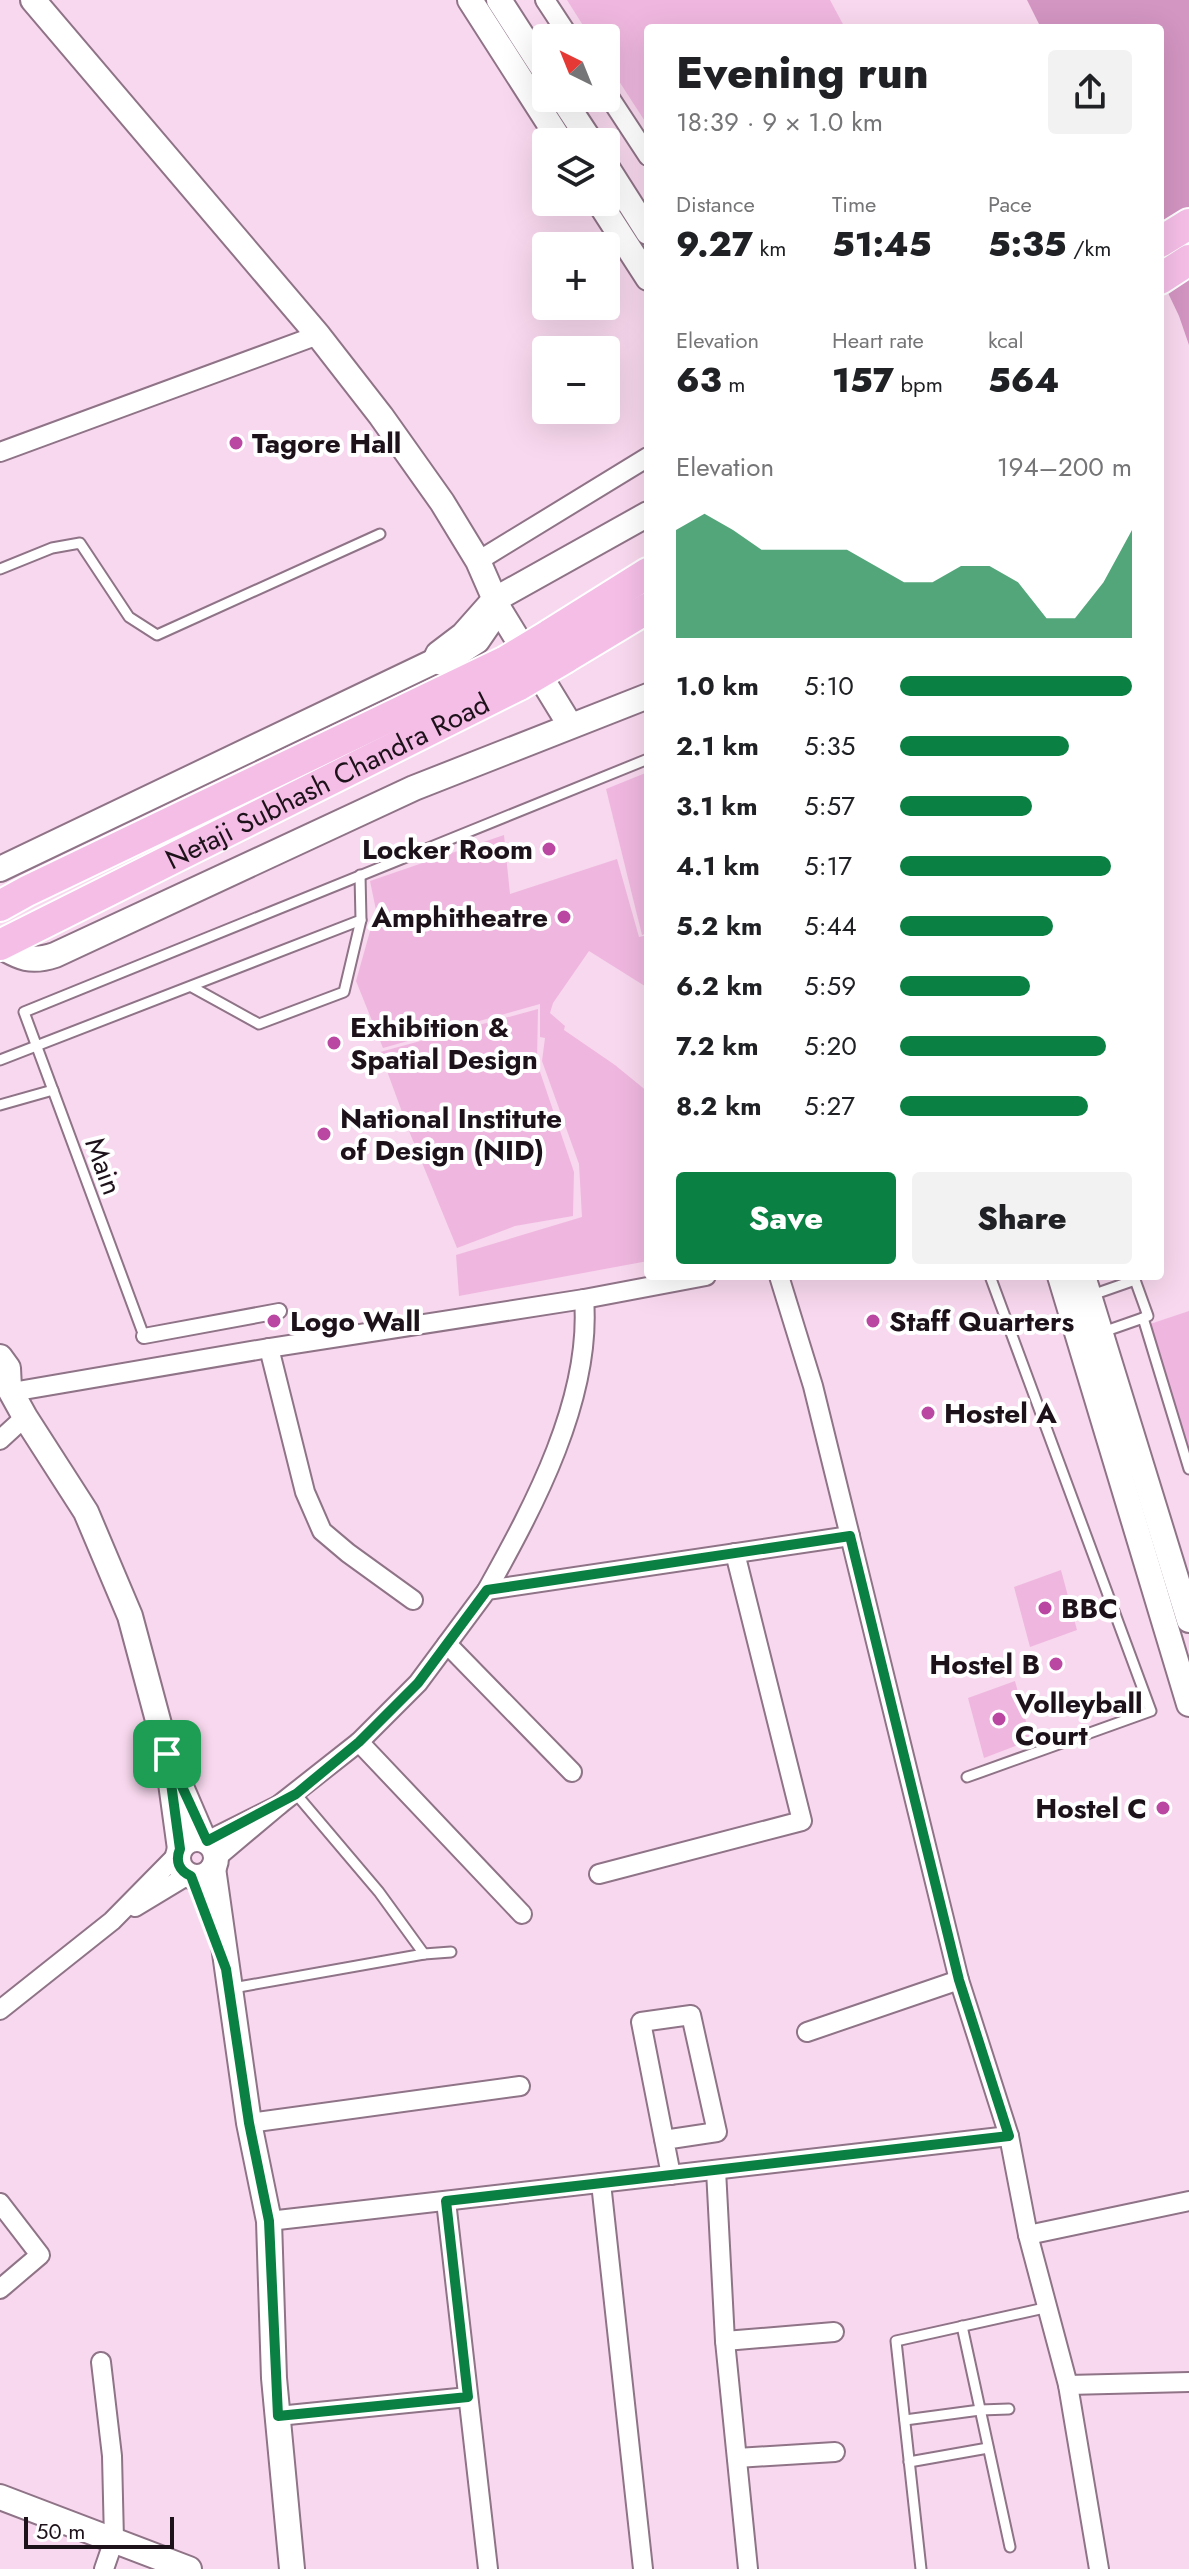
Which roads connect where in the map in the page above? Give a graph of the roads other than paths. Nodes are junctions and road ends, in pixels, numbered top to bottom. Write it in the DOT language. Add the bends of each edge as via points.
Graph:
graph roads {
  1 [pos="33,0"];
  2 [pos="470,0"];
  3 [pos="499,0"];
  4 [pos="545,0"];
  5 [pos="561,24"];
  6 [pos="532,51"];
  7 [pos="619,112"];
  8 [pos="552,128"];
  9 [pos="644,150"];
  10 [pos="620,188"];
  11 [pos="608,216"];
  12 [pos="1189,224"];
  13 [pos="644,226"];
  14 [pos="1164,240"];
  15 [pos="1189,260"];
  16 [pos="644,272"];
  17 [pos="1164,276"];
  18 [pos="318,335"];
  19 [pos="0,452"];
  20 [pos="644,459"];
  21 [pos="644,516"];
  22 [pos="380,534"];
  23 [pos="478,561"];
  24 [pos="0,569"];
  25 [pos="644,576"];
  26 [pos="496,605"];
  27 [pos="644,610"];
  28 [pos="557,646"];
  29 [pos="513,673"];
  30 [pos="644,697"];
  31 [pos="570,725"];
  32 [pos="644,761"];
  33 [pos="0,869"];
  34 [pos="360,875"];
  35 [pos="0,906"];
  36 [pos="361,920"];
  37 [pos="0,945"];
  38 [pos="192,987"];
  39 [pos="36,1045"];
  40 [pos="0,1060"];
  41 [pos="53,1090"];
  42 [pos="0,1105"];
  43 [pos="685,1280"];
  44 [pos="780,1280"];
  45 [pos="991,1280"];
  46 [pos="1061,1280"];
  47 [pos="1086,1286"];
  48 [pos="584,1299"];
  49 [pos="279,1311"];
  50 [pos="1143,1318"];
  51 [pos="1101,1332"];
  52 [pos="144,1336"];
  53 [pos="269,1348"];
  54 [pos="0,1357"];
  55 [pos="7,1388"];
  56 [pos="25,1417"];
  57 [pos="0,1440"];
  58 [pos="1189,1469"];
  59 [pos="850,1536"];
  60 [pos="735,1553"];
  61 [pos="487,1590"];
  62 [pos="413,1600"];
  63 [pos="1189,1620"];
  64 [pos="447,1644"];
  65 [pos="1189,1704"];
  66 [pos="359,1742"];
  67 [pos="572,1772"];
  68 [pos="967,1777"];
  69 [pos="296,1794"];
  70 [pos="197,1858"];
  71 [pos="599,1874"];
  72 [pos="522,1914"];
  73 [pos="451,1952"];
  74 [pos="424,1954"];
  75 [pos="228,1979"];
  76 [pos="959,1980"];
  77 [pos="0,2010"];
  78 [pos="807,2032"];
  79 [pos="520,2086"];
  80 [pos="249,2123"];
  81 [pos="1009,2136"];
  82 [pos="664,2140"];
  83 [pos="716,2170"];
  84 [pos="671,2175"];
  85 [pos="601,2183"];
  86 [pos="446,2201"];
  87 [pos="1189,2201"];
  88 [pos="0,2203"];
  89 [pos="269,2221"];
  90 [pos="1028,2235"];
  91 [pos="0,2289"];
  92 [pos="1049,2307"];
  93 [pos="962,2326"];
  94 [pos="834,2332"];
  95 [pos="725,2341"];
  96 [pos="101,2362"];
  97 [pos="1189,2382"];
  98 [pos="1068,2385"];
  99 [pos="468,2397"];
  100 [pos="1009,2409"];
  101 [pos="980,2410"];
  102 [pos="278,2416"];
  103 [pos="905,2420"];
  104 [pos="988,2448"];
  105 [pos="835,2452"];
  106 [pos="737,2458"];
  107 [pos="909,2462"];
  108 [pos="0,2497"];
  109 [pos="114,2540"];
  110 [pos="1010,2547"];
  111 [pos="104,2569"];
  112 [pos="189,2569"];
  113 [pos="292,2569"];
  114 [pos="488,2569"];
  115 [pos="643,2569"];
  116 [pos="748,2569"];
  117 [pos="921,2569"];
  118 [pos="1099,2569"];
  1 -- 18 [label="street"];
  2 -- 8 [label="street"];
  3 -- 6 [label="street"];
  4 -- 5 [label="street"];
  7 -- 9 [label="street"];
  10 -- 13 [label="street"];
  11 -- 16 [label="street"];
  12 -- 14 [label="main road"];
  15 -- 17 [label="main road"];
  18 -- 19 [label="street"];
  18 -- 23 [label="street" via="442,502"];
  20 -- 23 [label="street"];
  21 -- 26 [label="street"];
  22 -- 24 [label="lane" via="157,635 129,617 80,543"];
  23 -- 26 [label="street"];
  25 -- 28 [label="main road, Netaji Subhash Chandra Road"];
  26 -- 31 [label="street"];
  26 -- 33 [label="street" via="435,661"];
  27 -- 28 [label="main road, Netaji Subhash Chandra Road"];
  28 -- 29 [label="main road, Netaji Subhash Chandra Road, bridge"];
  29 -- 35 [label="main road, Netaji Subhash Chandra Road"];
  29 -- 37 [label="main road, Netaji Subhash Chandra Road"];
  30 -- 31 [label="street"];
  31 -- 37 [label="street" via="414,788 55,955 32,961"];
  32 -- 34 [label="lane"];
  34 -- 36 [label="lane"];
  34 -- 39 [label="lane, Main" via="24,1012"];
  36 -- 38 [label="lane"];
  36 -- 38 [label="lane" via="344,992 259,1024"];
  38 -- 39 [label="lane"];
  39 -- 40 [label="lane"];
  39 -- 41 [label="lane, Main"];
  41 -- 42 [label="lane"];
  41 -- 52 [label="lane, Main"];
  43 -- 48 [label="street"];
  44 -- 59 [label="street"];
  45 -- 68 [label="lane" via="1151,1711"];
  46 -- 65 [label="street"];
  47 -- 50 [label="lane" via="1135,1280 1148,1316"];
  47 -- 51 [label="street"];
  48 -- 53 [label="street"];
  48 -- 61 [label="street" via="587,1327 574,1398 532,1509"];
  49 -- 52 [label="street"];
  50 -- 51 [label="lane"];
  50 -- 58 [label="lane"];
  51 -- 63 [label="street"];
  53 -- 55 [label="street"];
  53 -- 62 [label="street" via="305,1492 322,1531"];
  54 -- 55 [label="street" via="8,1368"];
  55 -- 56 [label="street"];
  56 -- 57 [label="street"];
  56 -- 70 [label="street" via="86,1512 130,1616"];
  59 -- 60 [label="street"];
  59 -- 76 [label="street"];
  60 -- 61 [label="street"];
  60 -- 71 [label="street" via="802,1821"];
  61 -- 64 [label="street"];
  64 -- 66 [label="street" via="418,1683"];
  64 -- 67 [label="street"];
  66 -- 69 [label="street"];
  66 -- 72 [label="street"];
  69 -- 70 [label="street"];
  69 -- 74 [label="lane"];
  70 -- 75 [label="street"];
  70 -- 77 [label="street"];
  73 -- 74 [label="lane"];
  74 -- 75 [label="lane"];
  75 -- 80 [label="street"];
  76 -- 78 [label="street"];
  76 -- 81 [label="street"];
  79 -- 80 [label="street"];
  80 -- 89 [label="street"];
  81 -- 83 [label="street"];
  81 -- 90 [label="street"];
  82 -- 82 [label="street" via="641,2022 691,2015 717,2132"];
  82 -- 84 [label="street"];
  83 -- 84 [label="street"];
  83 -- 95 [label="street"];
  84 -- 85 [label="street"];
  85 -- 86 [label="street"];
  85 -- 115 [label="street"];
  86 -- 89 [label="street"];
  86 -- 99 [label="street"];
  87 -- 90 [label="street"];
  88 -- 91 [label="street" via="40,2255"];
  89 -- 102 [label="street"];
  90 -- 92 [label="street"];
  92 -- 93 [label="lane"];
  92 -- 98 [label="street"];
  93 -- 101 [label="lane"];
  93 -- 103 [label="lane" via="896,2341"];
  94 -- 95 [label="street"];
  95 -- 106 [label="street"];
  96 -- 109 [label="street" via="112,2456"];
  97 -- 98 [label="street"];
  98 -- 118 [label="street"];
  99 -- 102 [label="street"];
  99 -- 114 [label="street"];
  100 -- 101 [label="lane"];
  101 -- 103 [label="lane"];
  101 -- 104 [label="lane"];
  102 -- 113 [label="street"];
  103 -- 107 [label="lane"];
  104 -- 107 [label="lane"];
  104 -- 110 [label="lane"];
  105 -- 106 [label="street"];
  106 -- 116 [label="street"];
  107 -- 117 [label="lane"];
  108 -- 109 [label="street"];
  109 -- 111 [label="street"];
  109 -- 112 [label="street"];
}
